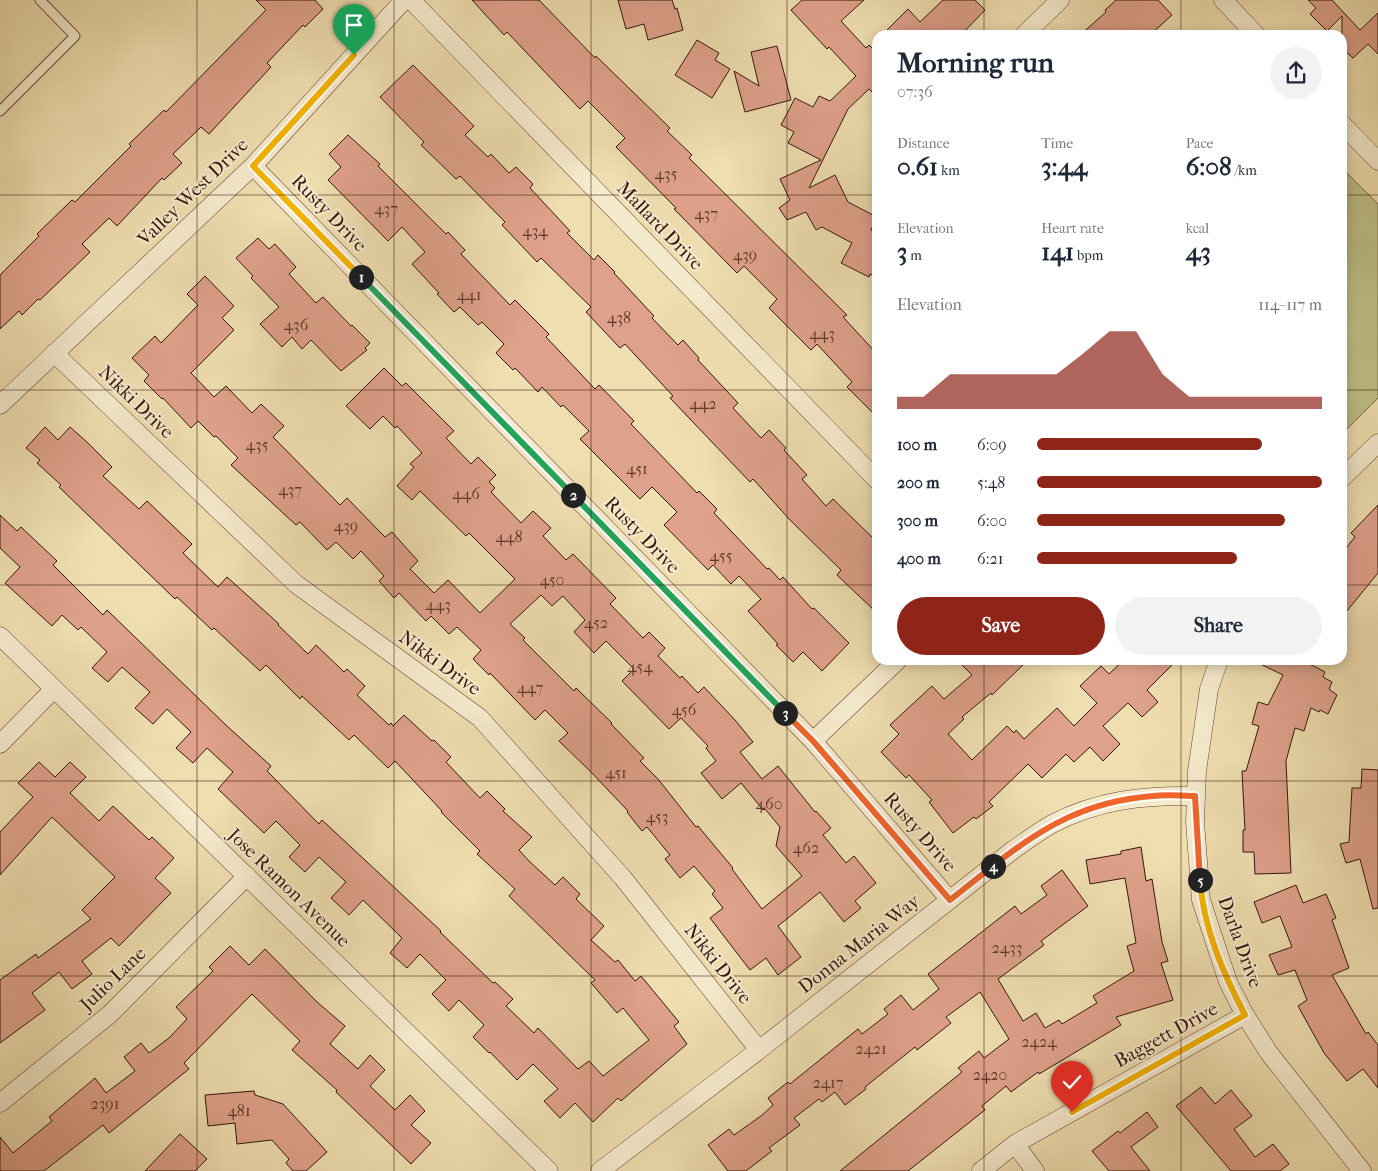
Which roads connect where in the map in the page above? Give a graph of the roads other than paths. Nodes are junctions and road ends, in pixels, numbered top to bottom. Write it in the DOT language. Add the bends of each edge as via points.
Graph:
graph roads {
  1 [pos="40,0"];
  2 [pos="404,0"];
  3 [pos="411,0"];
  4 [pos="1060,0"];
  5 [pos="1223,0"];
  6 [pos="1029,30"];
  7 [pos="1251,30"];
  8 [pos="0,111"];
  9 [pos="1347,129"];
  10 [pos="1378,161"];
  11 [pos="253,166"];
  12 [pos="54,353"];
  13 [pos="0,405"];
  14 [pos="1378,443"];
  15 [pos="1347,473"];
  16 [pos="872,475"];
  17 [pos="0,636"];
  18 [pos="893,665"];
  19 [pos="1217,665"];
  20 [pos="53,690"];
  21 [pos="813,741"];
  22 [pos="0,744"];
  23 [pos="1195,796"];
  24 [pos="247,876"];
  25 [pos="950,900"];
  26 [pos="1245,1015"];
  27 [pos="759,1050"];
  28 [pos="0,1103"];
  29 [pos="1015,1144"];
  30 [pos="549,1171"];
  31 [pos="600,1171"];
  32 [pos="981,1171"];
  33 [pos="1035,1171"];
  34 [pos="1362,1171"];
  1 -- 8 [label="lane" via="75,36"];
  2 -- 11 [label="street, Valley West Drive"];
  3 -- 16 [label="street, Mallard Drive"];
  4 -- 6 [label="street"];
  5 -- 7 [label="street"];
  9 -- 10 [label="street"];
  11 -- 12 [label="street, Valley West Drive"];
  11 -- 21 [label="street, Rusty Drive"];
  12 -- 13 [label="street, Valley West Drive"];
  12 -- 27 [label="street, Nikki Drive" via="296,584 480,718 623,878"];
  14 -- 15 [label="street"];
  17 -- 20 [label="street, Jose Ramon Avenue"];
  18 -- 21 [label="street"];
  19 -- 23 [label="street, Darla Drive" via="1209,689"];
  20 -- 22 [label="street"];
  20 -- 24 [label="street, Jose Ramon Avenue"];
  21 -- 25 [label="street, Rusty Drive"];
  23 -- 25 [label="street, Donna Maria Way" via="1134,798 1073,814 1032,837"];
  23 -- 26 [label="street, Darla Drive" via="1201,900 1228,982"];
  24 -- 28 [label="street, Julio Lane" via="110,1014"];
  24 -- 30 [label="street, Jose Ramon Avenue"];
  25 -- 27 [label="street, Donna Maria Way"];
  26 -- 29 [label="street, Baggett Drive"];
  26 -- 34 [label="street, Darla Drive" via="1269,1053"];
  27 -- 31 [label="street, Donna Maria Way"];
  29 -- 32 [label="street, Baggett Drive"];
  29 -- 33 [label="street"];
}
